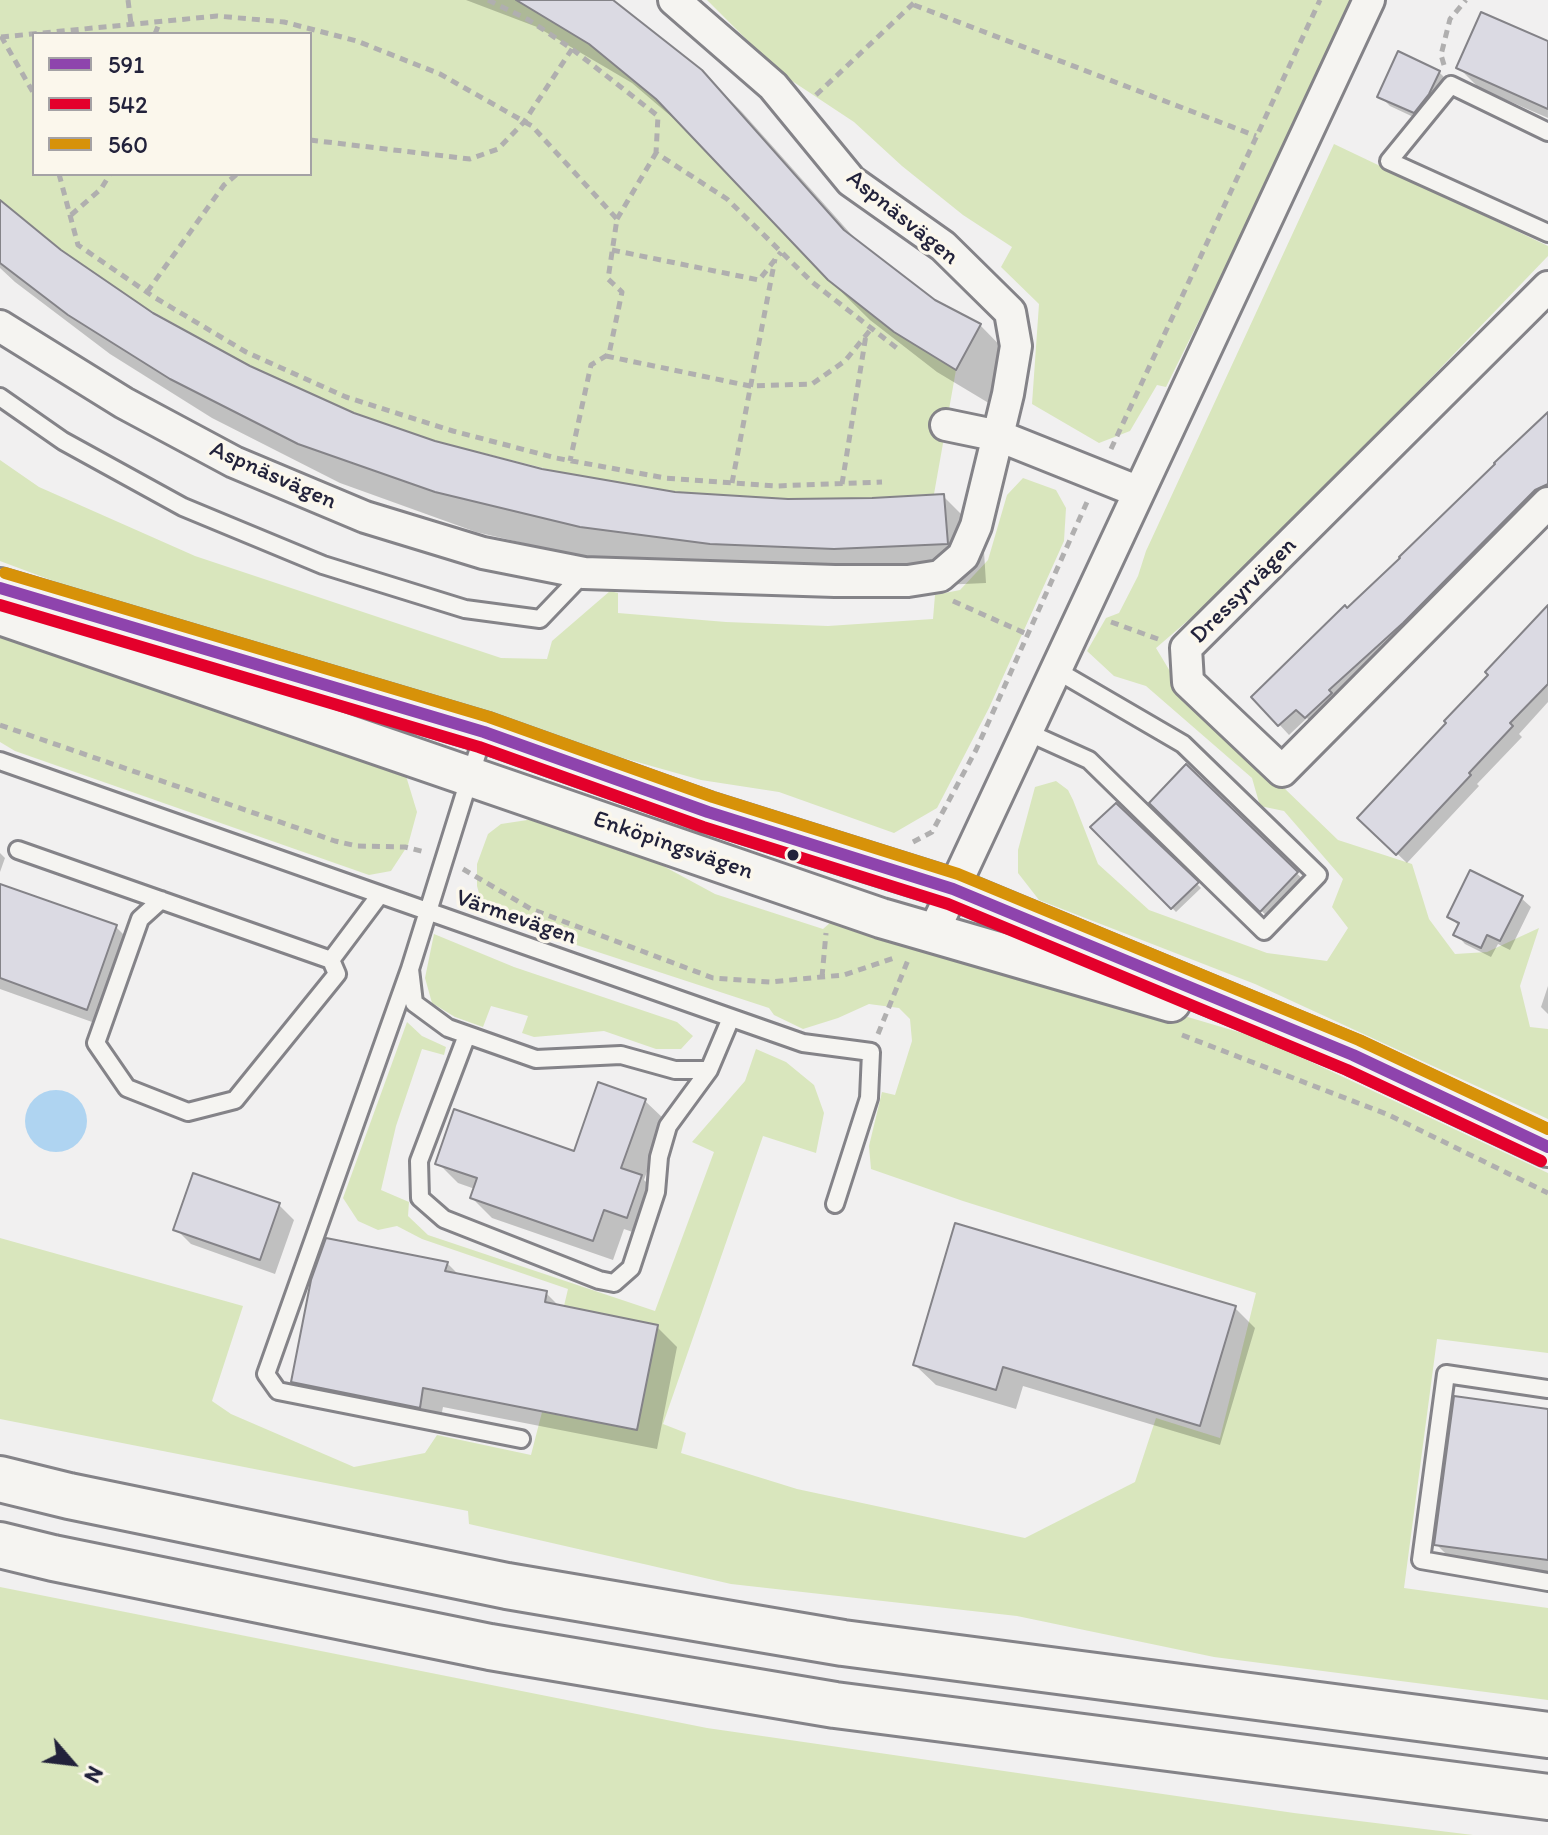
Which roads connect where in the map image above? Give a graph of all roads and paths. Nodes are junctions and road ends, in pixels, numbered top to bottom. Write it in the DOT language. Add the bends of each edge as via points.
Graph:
graph roads {
  1 [pos="128,0"];
  2 [pos="488,0"];
  3 [pos="674,0"];
  4 [pos="1369,0"];
  5 [pos="1466,0"];
  6 [pos="916,2"];
  7 [pos="160,21"];
  8 [pos="131,24"];
  9 [pos="44,32"];
  10 [pos="156,32"];
  11 [pos="32,33"];
  12 [pos="1,36"];
  13 [pos="0,47"];
  14 [pos="572,49"];
  15 [pos="9,51"];
  16 [pos="0,56"];
  17 [pos="1451,85"];
  18 [pos="32,91"];
  19 [pos="795,113"];
  20 [pos="524,122"];
  21 [pos="1548,132"];
  22 [pos="1256,136"];
  23 [pos="312,140"];
  24 [pos="656,153"];
  25 [pos="60,176"];
  26 [pos="109,176"];
  27 [pos="235,176"];
  28 [pos="71,215"];
  29 [pos="617,219"];
  30 [pos="1548,233"];
  31 [pos="612,250"];
  32 [pos="781,252"];
  33 [pos="775,259"];
  34 [pos="1548,287"];
  35 [pos="147,292"];
  36 [pos="0,326"];
  37 [pos="869,332"];
  38 [pos="898,349"];
  39 [pos="606,356"];
  40 [pos="750,386"];
  41 [pos="0,397"];
  42 [pos="946,425"];
  43 [pos="999,436"];
  44 [pos="570,461"];
  45 [pos="882,482"];
  46 [pos="732,483"];
  47 [pos="842,484"];
  48 [pos="1139,492"];
  49 [pos="1548,503"];
  50 [pos="584,573"];
  51 [pos="940,576"];
  52 [pos="0,588"];
  53 [pos="0,615"];
  54 [pos="1107,620"];
  55 [pos="1029,635"];
  56 [pos="1186,648"];
  57 [pos="1056,670"];
  58 [pos="0,725"];
  59 [pos="484,732"];
  60 [pos="1027,732"];
  61 [pos="0,761"];
  62 [pos="470,776"];
  63 [pos="18,850"];
  64 [pos="445,858"];
  65 [pos="953,889"];
  66 [pos="379,896"];
  67 [pos="161,900"];
  68 [pos="428,912"];
  69 [pos="827,924"];
  70 [pos="928,948"];
  71 [pos="331,960"];
  72 [pos="908,960"];
  73 [pos="410,969"];
  74 [pos="822,977"];
  75 [pos="731,1018"];
  76 [pos="1173,1032"];
  77 [pos="467,1035"];
  78 [pos="871,1052"];
  79 [pos="1353,1055"];
  80 [pos="709,1070"];
  81 [pos="1548,1147"];
  82 [pos="1548,1193"];
  83 [pos="835,1204"];
  84 [pos="1548,1389"];
  85 [pos="521,1439"];
  86 [pos="0,1479"];
  87 [pos="0,1545"];
  88 [pos="1548,1582"];
  89 [pos="1548,1735"];
  90 [pos="1548,1797"];
  1 -- 8 [label="path"];
  2 -- 14 [label="path"];
  3 -- 19 [label="street, Aspnäsvägen" via="773,86"];
  4 -- 48 [label="street"];
  5 -- 17 [label="path" via="1450,19 1441,55"];
  6 -- 19 [label="path"];
  6 -- 22 [label="path"];
  7 -- 8 [label="path"];
  7 -- 10 [label="path"];
  7 -- 20 [label="path" via="217,16 284,22 357,41 440,74"];
  8 -- 9 [label="path"];
  11 -- 12 [label="path"];
  12 -- 15 [label="path"];
  13 -- 15 [label="path"];
  14 -- 20 [label="path"];
  14 -- 24 [label="path" via="658,116"];
  15 -- 16 [label="path"];
  15 -- 18 [label="path"];
  17 -- 21 [label="lane"];
  17 -- 30 [label="lane" via="1389,161"];
  19 -- 43 [label="street, Aspnäsvägen" via="851,181 943,246 1010,312 1016,346"];
  20 -- 23 [label="path" via="498,149 470,159"];
  20 -- 29 [label="path"];
  24 -- 29 [label="path"];
  24 -- 32 [label="path" via="727,199"];
  25 -- 28 [label="path"];
  26 -- 28 [label="path"];
  27 -- 35 [label="path"];
  28 -- 35 [label="path" via="78,245"];
  29 -- 31 [label="path"];
  31 -- 33 [label="path" via="759,280"];
  31 -- 39 [label="path" via="608,279 622,292"];
  32 -- 33 [label="path"];
  32 -- 37 [label="path"];
  33 -- 40 [label="path"];
  34 -- 56 [label="street, Dressyrvägen"];
  35 -- 44 [label="path" via="246,352 346,397"];
  36 -- 50 [label="street, Aspnäsvägen" via="124,403 248,468 365,517 483,553"];
  37 -- 38 [label="path"];
  37 -- 40 [label="path" via="845,361 812,384"];
  37 -- 47 [label="path"];
  39 -- 40 [label="path"];
  39 -- 44 [label="path" via="591,365"];
  40 -- 46 [label="path"];
  41 -- 50 [label="lane" via="63,441 183,507 323,565 465,609 540,619"];
  42 -- 43 [label="street"];
  43 -- 48 [label="street"];
  43 -- 51 [label="street, Aspnäsvägen" via="976,526 963,556"];
  44 -- 46 [label="path" via="665,478"];
  45 -- 47 [label="path"];
  46 -- 47 [label="path"];
  48 -- 57 [label="street"];
  49 -- 56 [label="street, Dressyrvägen" via="1282,771 1188,682"];
  50 -- 51 [label="street, Aspnäsvägen" via="835,581"];
  51 -- 55 [label="path" via="952,600"];
  52 -- 59 [label="street, Enköpingsvägen"];
  53 -- 62 [label="street, Enköpingsvägen"];
  54 -- 56 [label="path"];
  57 -- 60 [label="street"];
  57 -- 60 [label="lane" via="1183,744 1318,875 1264,931 1089,760"];
  58 -- 64 [label="path" via="335,841 405,847"];
  59 -- 62 [label="lane"];
  59 -- 65 [label="street, Enköpingsvägen" via="708,812"];
  60 -- 65 [label="street"];
  61 -- 66 [label="lane, Värmevägen"];
  62 -- 64 [label="lane"];
  62 -- 70 [label="street, Enköpingsvägen" via="881,918"];
  63 -- 67 [label="lane"];
  64 -- 68 [label="lane"];
  64 -- 74 [label="path" via="531,909 713,978 770,982"];
  65 -- 70 [label="street"];
  65 -- 79 [label="street, Enköpingsvägen"];
  66 -- 68 [label="lane, Värmevägen"];
  66 -- 71 [label="lane"];
  67 -- 71 [label="lane"];
  67 -- 71 [label="lane" via="140,919 96,1043 127,1088 188,1112 235,1100 337,974"];
  68 -- 73 [label="lane"];
  68 -- 75 [label="lane, Värmevägen"];
  69 -- 74 [label="path"];
  70 -- 72 [label="path"];
  70 -- 79 [label="street, Enköpingsvägen"];
  72 -- 74 [label="path" via="894,958"];
  72 -- 78 [label="path"];
  73 -- 77 [label="lane" via="414,1003"];
  73 -- 85 [label="lane" via="266,1374 278,1391"];
  75 -- 78 [label="lane, Värmevägen" via="803,1043"];
  75 -- 80 [label="lane"];
  76 -- 82 [label="path" via="1389,1115"];
  77 -- 80 [label="lane" via="536,1059 621,1055 675,1070"];
  77 -- 80 [label="lane" via="419,1161 420,1198 444,1219 614,1283 631,1268 656,1192 668,1126"];
  78 -- 83 [label="lane" via="869,1098"];
  79 -- 81 [label="street, Enköpingsvägen"];
  84 -- 88 [label="lane" via="1446,1374 1421,1560"];
  86 -- 89 [label="highway" via="507,1586 828,1640"];
  87 -- 90 [label="highway" via="490,1647 835,1705"];
}
